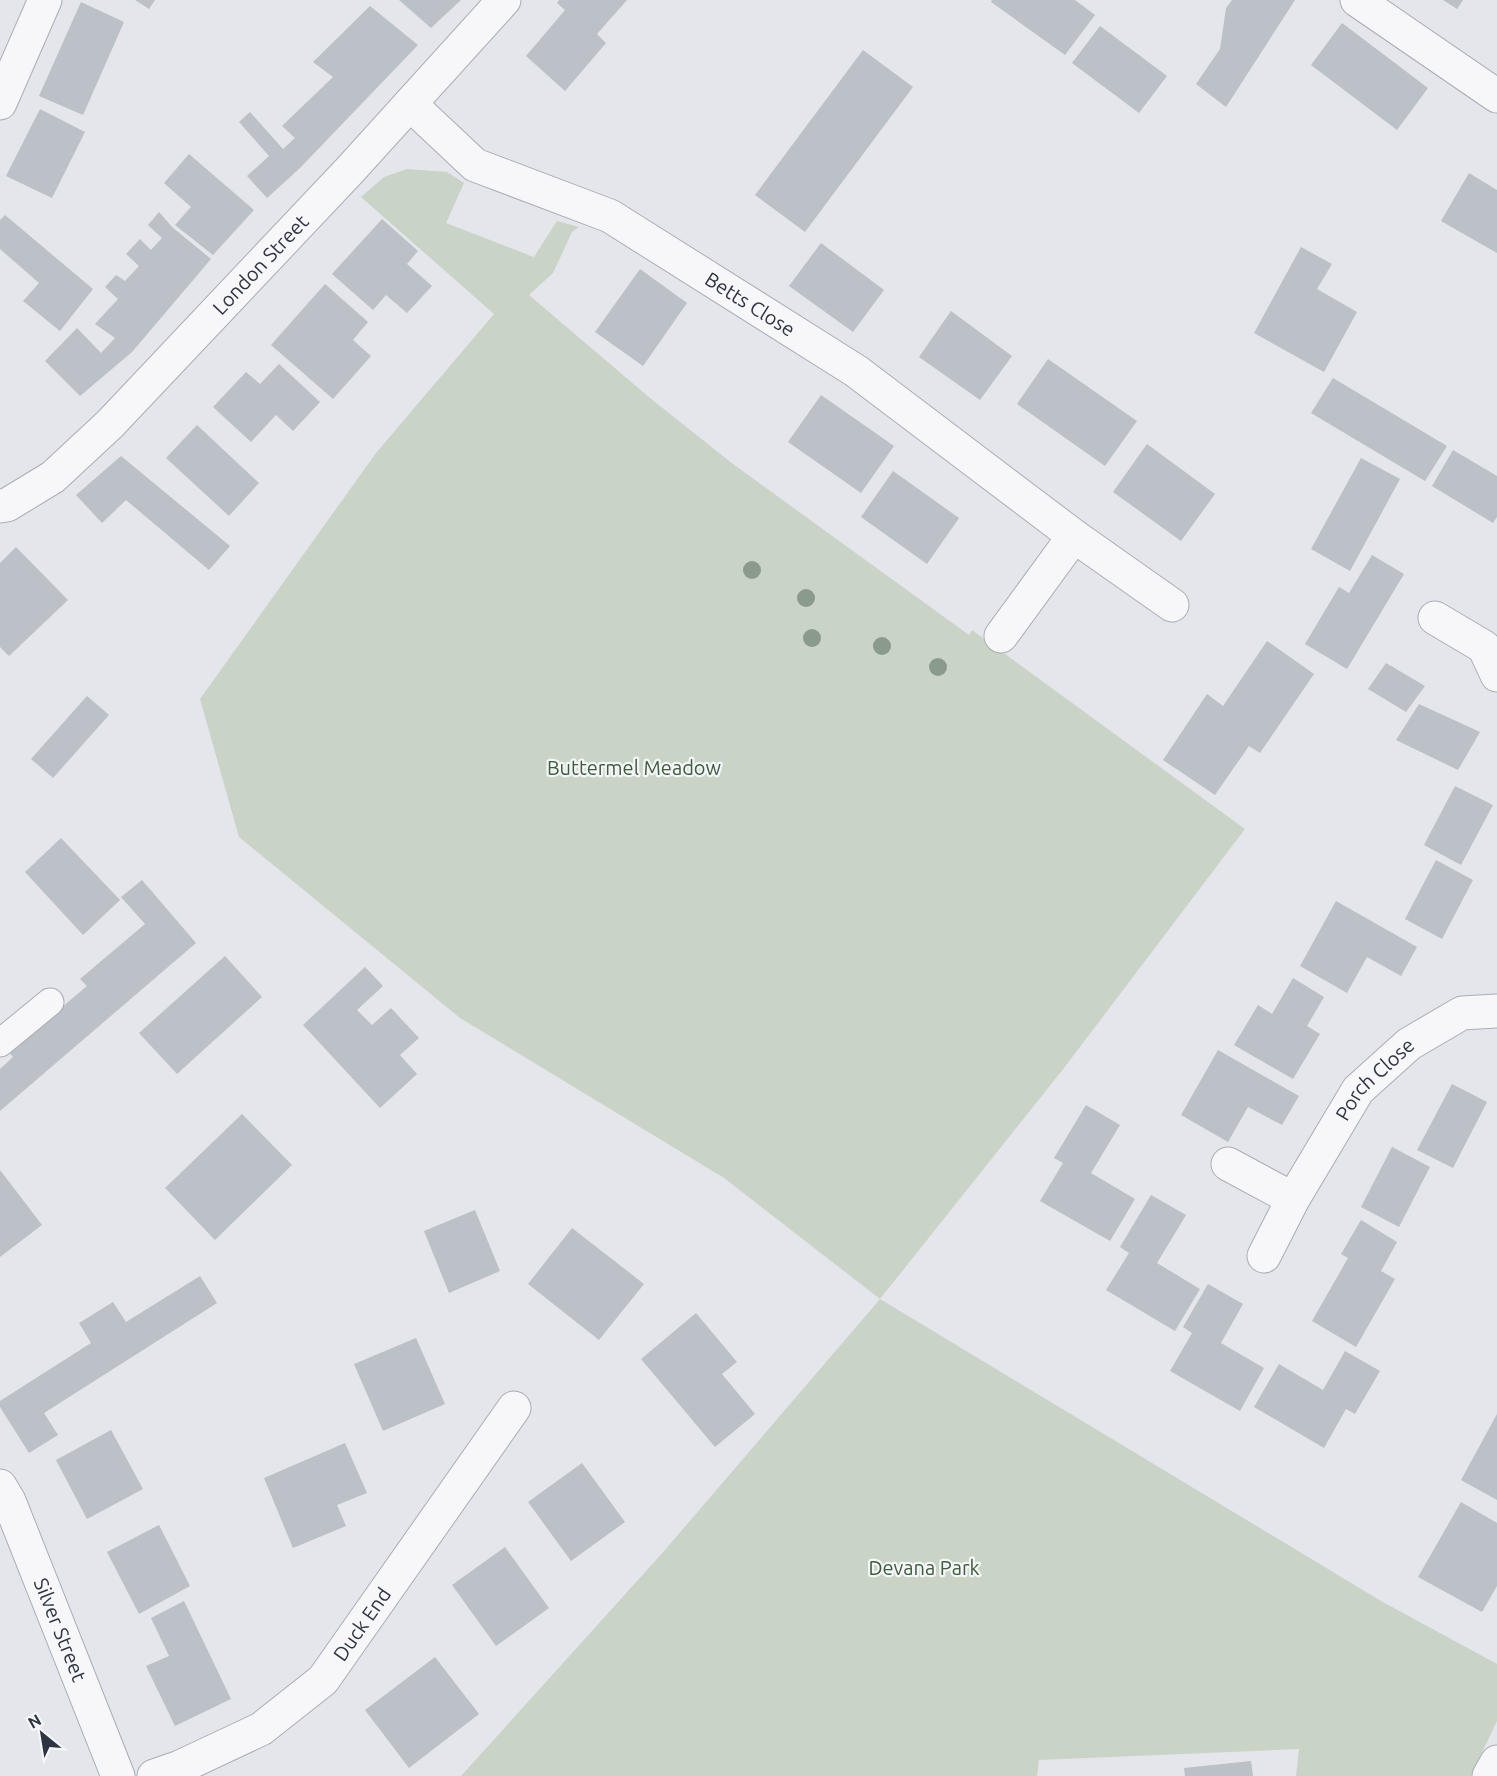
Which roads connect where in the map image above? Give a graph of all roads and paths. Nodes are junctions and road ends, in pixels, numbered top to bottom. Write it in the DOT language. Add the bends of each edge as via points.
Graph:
graph roads {
  1 [pos="45,0"];
  2 [pos="504,0"];
  3 [pos="1357,0"];
  4 [pos="1497,96"];
  5 [pos="0,103"];
  6 [pos="410,104"];
  7 [pos="0,506"];
  8 [pos="1074,536"];
  9 [pos="1172,605"];
  10 [pos="1435,618"];
  11 [pos="1001,636"];
  12 [pos="1493,653"];
  13 [pos="50,1002"];
  14 [pos="1497,1011"];
  15 [pos="0,1043"];
  16 [pos="1228,1164"];
  17 [pos="1293,1199"];
  18 [pos="1264,1256"];
  19 [pos="514,1408"];
  20 [pos="0,1486"];
  21 [pos="1497,1762"];
  22 [pos="118,1776"];
  23 [pos="154,1776"];
  24 [pos="1489,1776"];
  1 -- 5 [label="street"];
  2 -- 6 [label="street, London Street"];
  3 -- 4 [label="street"];
  6 -- 7 [label="street, London Street" via="110,424 53,477"];
  6 -- 8 [label="street, Betts Close" via="475,165 610,216 856,371"];
  8 -- 9 [label="street, Betts Close"];
  8 -- 11 [label="street"];
  10 -- 12 [label="street"];
  13 -- 15 [label="lane"];
  14 -- 17 [label="street, Porch Close" via="1462,1013 1408,1044 1358,1090"];
  16 -- 17 [label="street"];
  17 -- 18 [label="street, Porch Close"];
  19 -- 23 [label="street, Duck End" via="323,1680 261,1729"];
  20 -- 22 [label="street, Silver Street"];
  21 -- 24 [label="street"];
}
